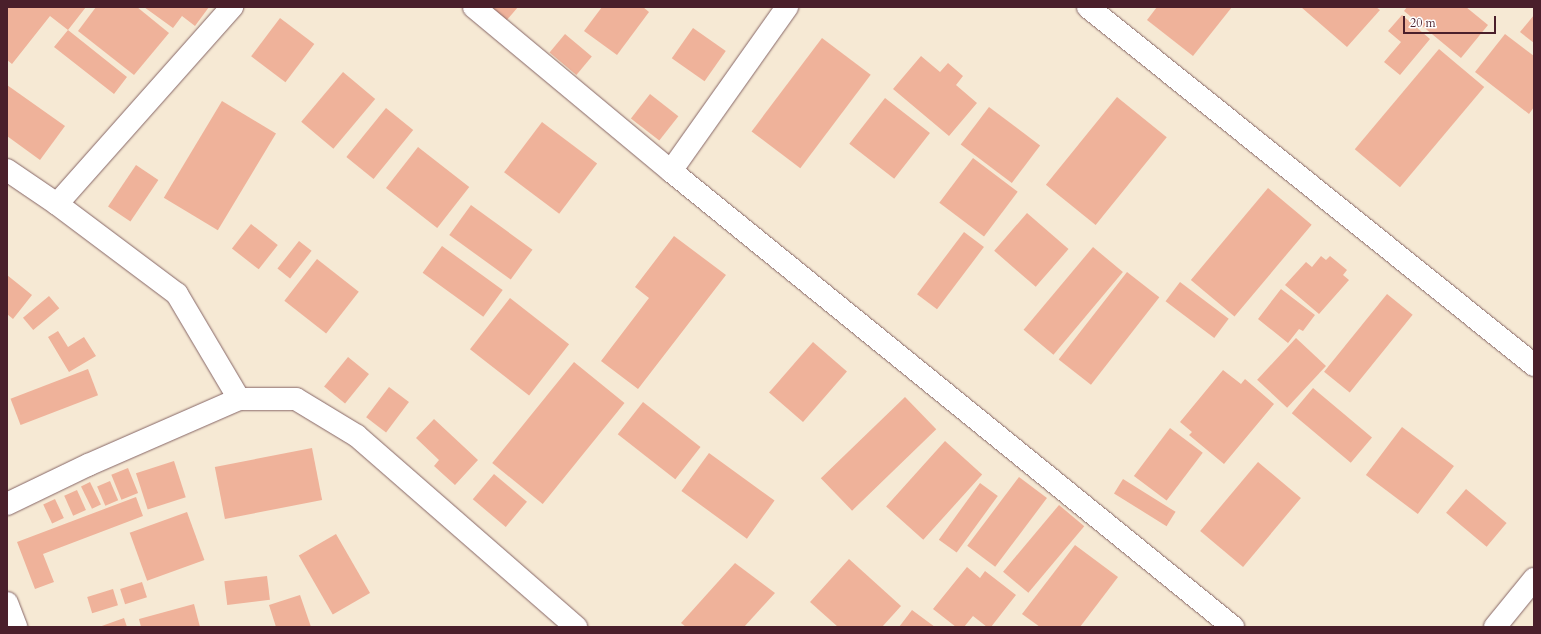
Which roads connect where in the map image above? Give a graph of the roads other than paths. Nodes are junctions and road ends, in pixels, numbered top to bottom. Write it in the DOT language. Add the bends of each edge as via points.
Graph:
graph roads {
  1 [pos="232,7"];
  2 [pos="474,7"];
  3 [pos="787,7"];
  4 [pos="1088,7"];
  5 [pos="7,170"];
  6 [pos="671,171"];
  7 [pos="56,204"];
  8 [pos="1534,365"];
  9 [pos="239,399"];
  10 [pos="7,504"];
  11 [pos="1534,579"];
  12 [pos="7,603"];
  13 [pos="16,627"];
  14 [pos="576,627"];
  15 [pos="1233,627"];
  16 [pos="1495,627"];
  1 -- 7 [label="street"];
  2 -- 6 [label="street"];
  3 -- 6 [label="street"];
  4 -- 8 [label="street"];
  5 -- 7 [label="street"];
  6 -- 15 [label="street"];
  7 -- 9 [label="street" via="177,294"];
  9 -- 10 [label="street" via="88,465"];
  9 -- 14 [label="street" via="296,399 357,436"];
  11 -- 16 [label="street"];
  12 -- 13 [label="street"];
}
